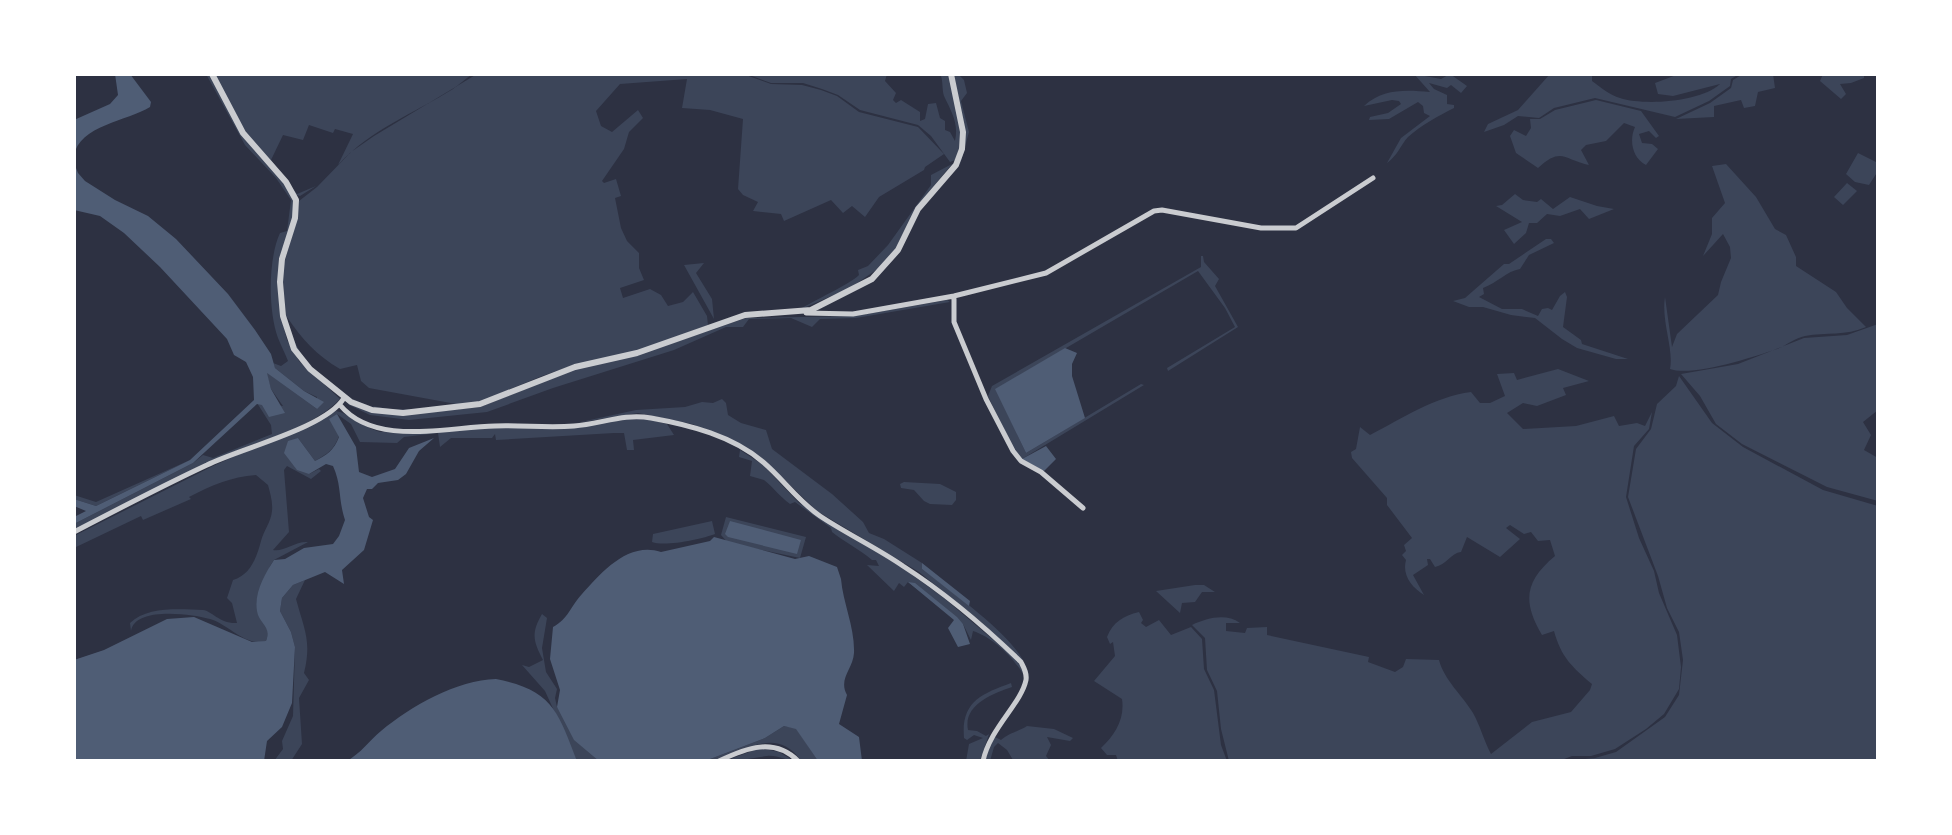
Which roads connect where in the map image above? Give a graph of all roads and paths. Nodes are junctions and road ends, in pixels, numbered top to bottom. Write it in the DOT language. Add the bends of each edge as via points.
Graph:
graph roads {
  1 [pos="212,74"];
  2 [pos="951,74"];
  3 [pos="1373,178"];
  4 [pos="954,296"];
  5 [pos="801,313"];
  6 [pos="344,398"];
  7 [pos="340,405"];
  8 [pos="1083,508"];
  9 [pos="74,532"];
  10 [pos="719,761"];
  11 [pos="798,761"];
  12 [pos="983,761"];
  1 -- 6 [label="street" via="243,133 296,200 280,271 286,328 301,359"];
  2 -- 5 [label="street" via="963,132 956,165 918,209 898,250 872,279"];
  3 -- 4 [label="street" via="1296,228 1261,228 1154,211 1046,273"];
  4 -- 5 [label="street" via="853,314"];
  4 -- 8 [label="street" via="954,322 1013,451"];
  5 -- 6 [label="street" via="745,315 659,346 575,367 480,404 403,413 360,407"];
  6 -- 7 [label="street"];
  7 -- 9 [label="street"];
  7 -- 12 [label="street" via="350,418 391,431 577,426 638,416 692,426 742,448 821,517 924,580 1021,662 1023,689 990,736"];
  10 -- 11 [label="street" via="769,745"];
}
